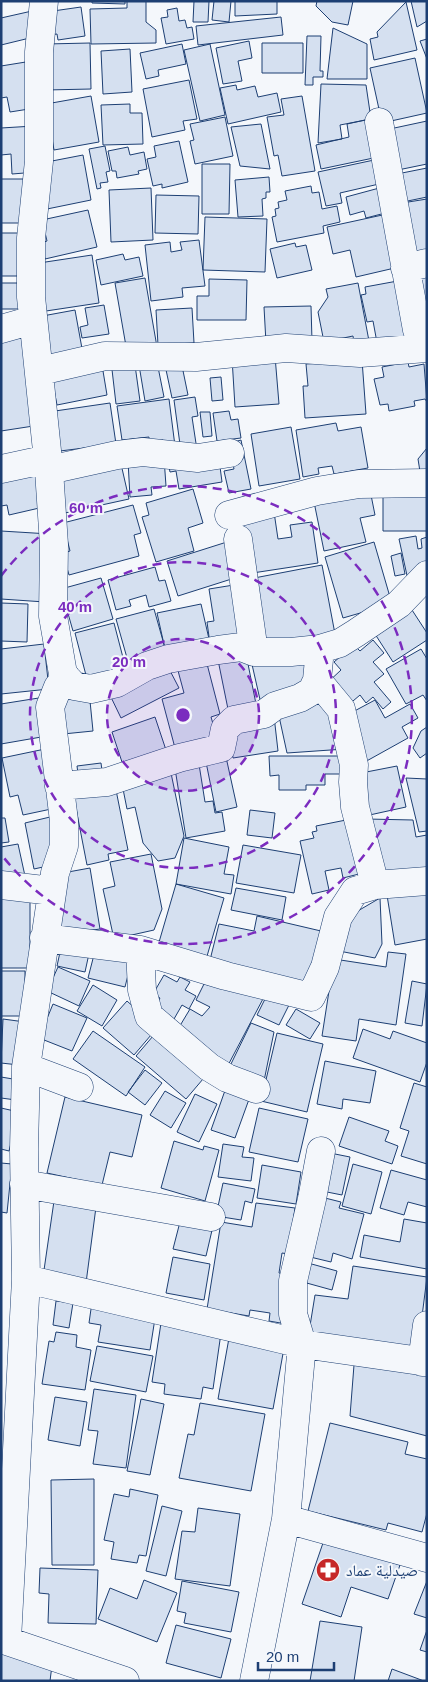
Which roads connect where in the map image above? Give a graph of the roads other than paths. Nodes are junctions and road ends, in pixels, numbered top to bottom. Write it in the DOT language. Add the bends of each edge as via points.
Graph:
graph roads {
  1 [pos="44,1"];
  2 [pos="379,122"];
  3 [pos="416,266"];
  4 [pos="33,320"];
  5 [pos="1,329"];
  6 [pos="427,343"];
  7 [pos="427,348"];
  8 [pos="40,372"];
  9 [pos="230,453"];
  10 [pos="49,465"];
  11 [pos="1,469"];
  12 [pos="427,483"];
  13 [pos="427,575"];
  14 [pos="320,649"];
  15 [pos="254,652"];
  16 [pos="66,677"];
  17 [pos="317,680"];
  18 [pos="59,786"];
  19 [pos="427,881"];
  20 [pos="1,885"];
  21 [pos="375,885"];
  22 [pos="52,891"];
  23 [pos="44,938"];
  24 [pos="140,950"];
  25 [pos="26,1067"];
  26 [pos="79,1087"];
  27 [pos="256,1089"];
  28 [pos="320,1151"];
  29 [pos="24,1184"];
  30 [pos="211,1217"];
  31 [pos="26,1279"];
  32 [pos="427,1325"];
  33 [pos="302,1344"];
  34 [pos="424,1362"];
  35 [pos="286,1519"];
  36 [pos="426,1551"];
  37 [pos="4,1639"];
  38 [pos="125,1681"];
  39 [pos="254,1681"];
  1 -- 4 [label="street" via="39,52 39,161 31,238"];
  2 -- 3 [label="street"];
  3 -- 6 [label="street" via="417,330"];
  4 -- 5 [label="street"];
  4 -- 8 [label="street"];
  7 -- 8 [label="street" via="360,353 286,348 196,357 104,356"];
  8 -- 10 [label="street"];
  9 -- 10 [label="street" via="198,458 144,452"];
  10 -- 11 [label="street"];
  10 -- 16 [label="street" via="54,545 53,616"];
  12 -- 15 [label="street" via="359,484 317,491 234,527"];
  13 -- 14 [label="street" via="399,604 356,633"];
  14 -- 15 [label="street"];
  14 -- 17 [label="street"];
  15 -- 16 [label="street" via="241,647 168,659 147,666 117,683 91,689 74,686"];
  16 -- 18 [label="street" via="50,707"];
  17 -- 18 [label="street" via="312,690 300,698 275,706 264,714 234,720 225,729 222,748 179,758 107,782"];
  17 -- 21 [label="street" via="341,709 354,765 356,807"];
  18 -- 22 [label="street" via="64,846"];
  19 -- 21 [label="street"];
  20 -- 22 [label="street"];
  21 -- 24 [label="street" via="355,891 342,910 320,980 311,997"];
  22 -- 23 [label="street"];
  23 -- 24 [label="street"];
  23 -- 25 [label="street"];
  24 -- 27 [label="street" via="142,990 149,1016 209,1067"];
  25 -- 26 [label="street"];
  25 -- 29 [label="street"];
  28 -- 33 [label="street" via="293,1281 294,1314"];
  29 -- 30 [label="street"];
  29 -- 31 [label="street"];
  31 -- 33 [label="street"];
  31 -- 37 [label="street"];
  32 -- 34 [label="street"];
  33 -- 34 [label="street"];
  33 -- 35 [label="street"];
  35 -- 36 [label="street"];
  35 -- 39 [label="street"];
  37 -- 38 [label="street"];
}
